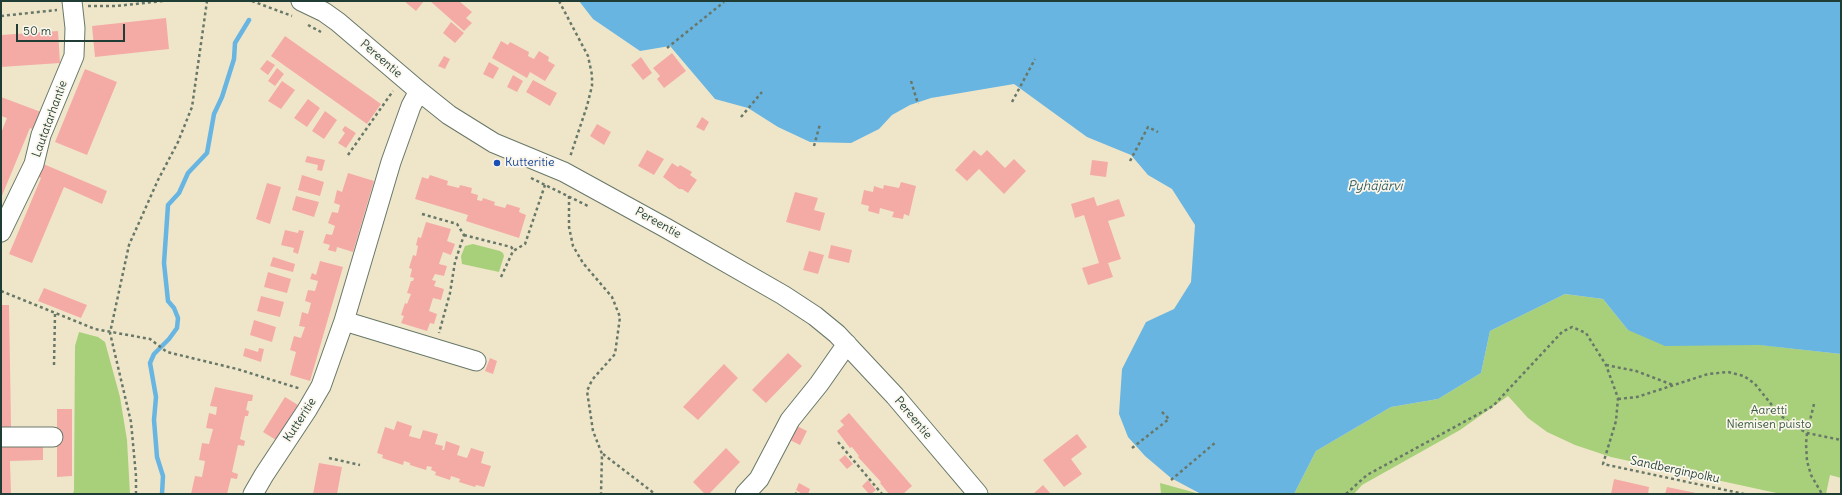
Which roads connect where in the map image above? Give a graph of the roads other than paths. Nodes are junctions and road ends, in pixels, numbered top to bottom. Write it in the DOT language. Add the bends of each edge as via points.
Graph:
graph roads {
  1 [pos="72,1"];
  2 [pos="304,6"];
  3 [pos="415,99"];
  4 [pos="2,229"];
  5 [pos="344,321"];
  6 [pos="847,344"];
  7 [pos="476,361"];
  8 [pos="1,437"];
  9 [pos="53,437"];
  10 [pos="253,494"];
  11 [pos="745,494"];
  12 [pos="977,494"];
  1 -- 4 [label="street, Lautatarhantie" via="74,56 41,135 34,164"];
  2 -- 3 [label="street, Pereentie" via="338,22"];
  3 -- 5 [label="street, Kutteritie" via="391,162"];
  3 -- 6 [label="street, Pereentie" via="449,114 494,143 564,172 666,228 783,295 815,316"];
  5 -- 7 [label="street"];
  5 -- 10 [label="street, Kutteritie" via="333,356 316,394"];
  6 -- 11 [label="street" via="790,420 759,479"];
  6 -- 12 [label="street, Pereentie" via="864,366 895,396"];
  8 -- 9 [label="street"];
}
